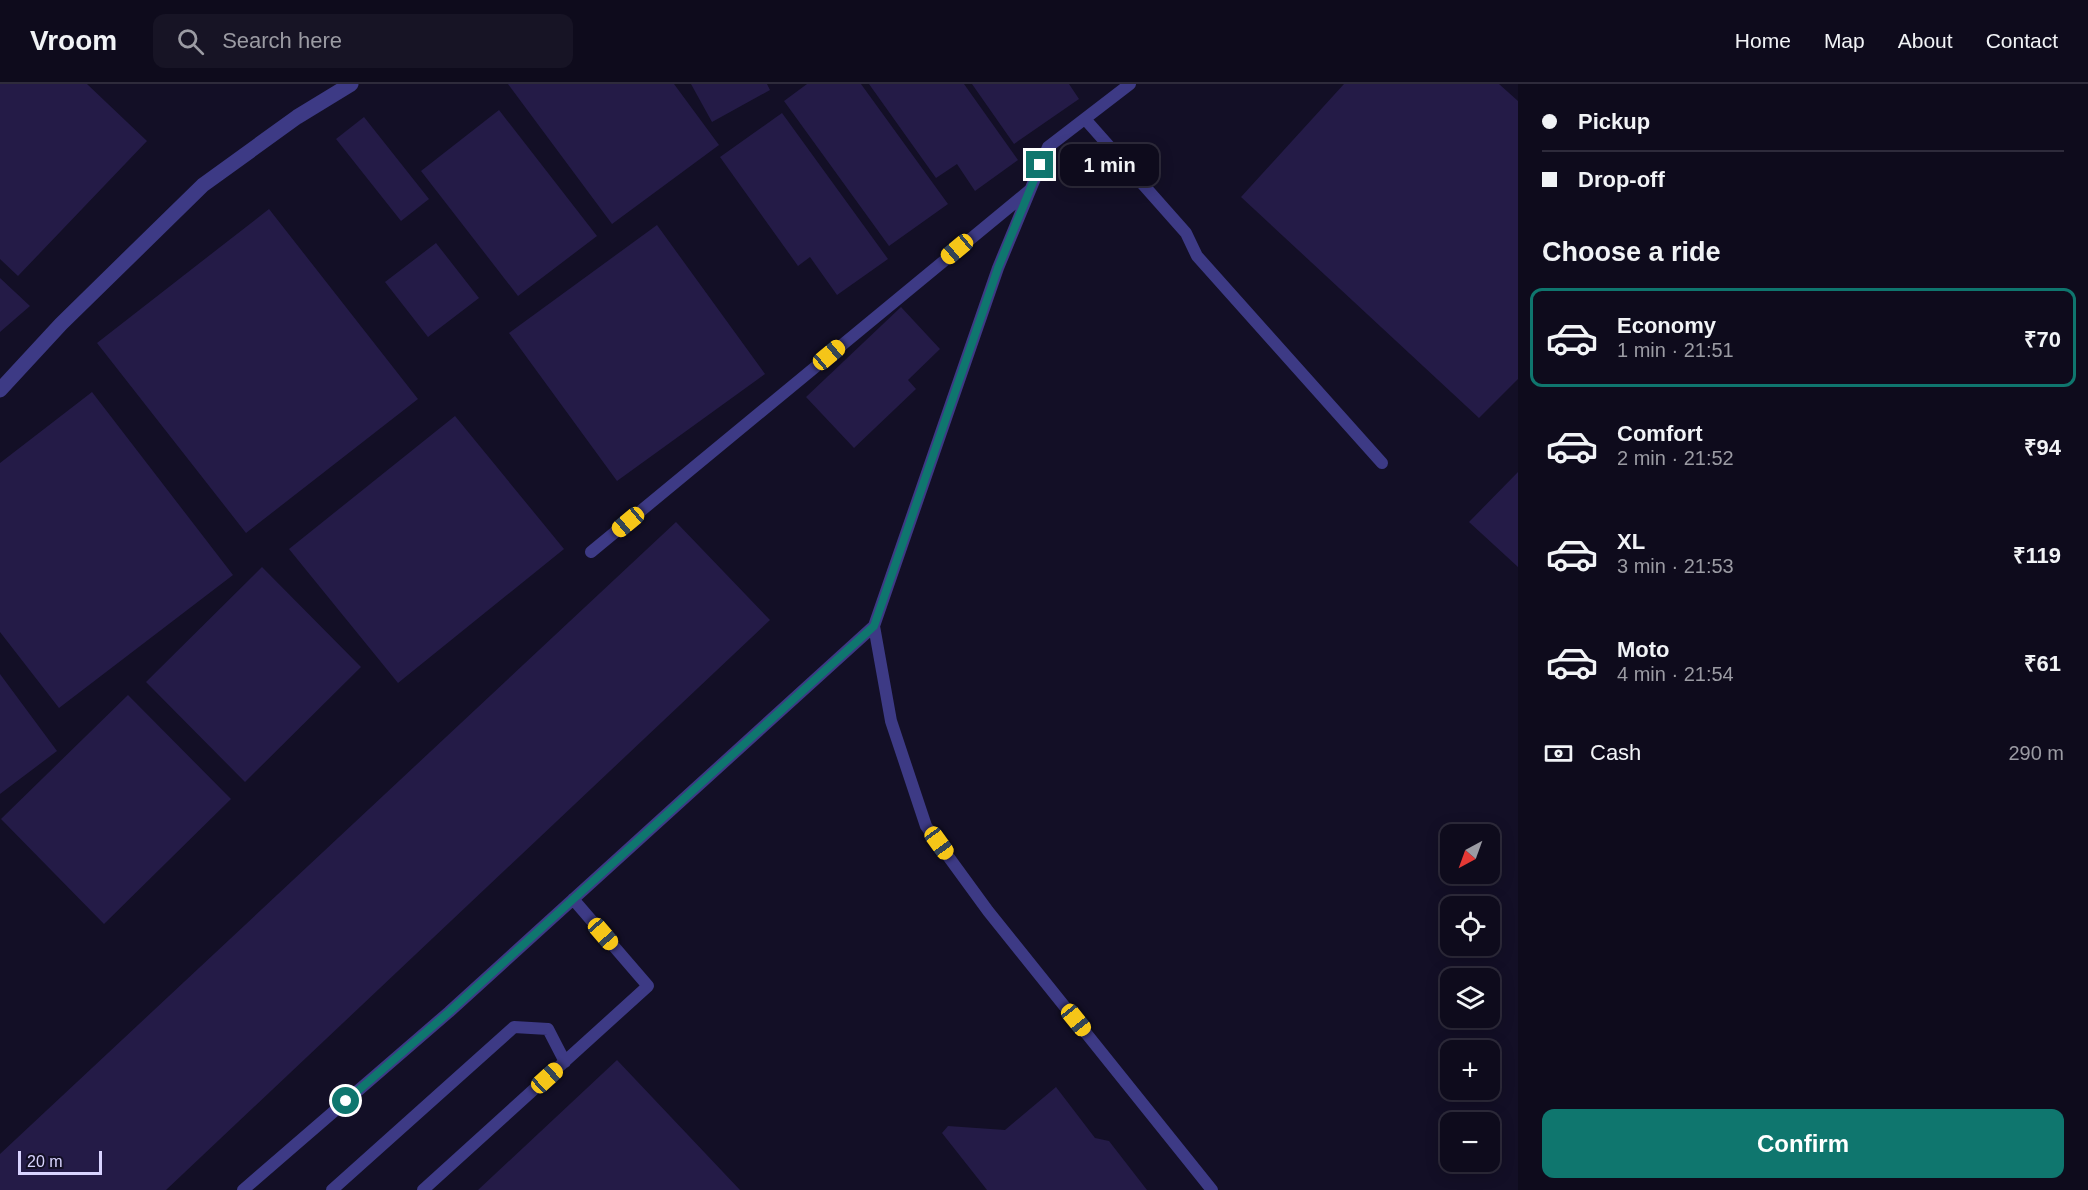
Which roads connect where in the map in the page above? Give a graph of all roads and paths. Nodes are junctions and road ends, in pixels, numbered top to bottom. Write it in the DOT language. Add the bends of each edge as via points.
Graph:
graph roads {
  1 [pos="351,84"];
  2 [pos="1130,84"];
  3 [pos="1085,118"];
  4 [pos="1030,189"];
  5 [pos="0,390"];
  6 [pos="1382,463"];
  7 [pos="591,552"];
  8 [pos="874,626"];
  9 [pos="573,899"];
  10 [pos="565,1062"];
  11 [pos="243,1190"];
  12 [pos="332,1190"];
  13 [pos="423,1190"];
  14 [pos="1212,1190"];
  1 -- 5 [label="street" via="297,117 203,185 61,324"];
  2 -- 3 [label="lane"];
  3 -- 4 [label="lane" via="1048,147"];
  3 -- 6 [label="lane" via="1186,233 1197,256"];
  4 -- 7 [label="lane"];
  4 -- 8 [label="lane" via="994,279"];
  8 -- 9 [label="lane"];
  8 -- 14 [label="lane" via="891,721 926,826 988,911"];
  9 -- 10 [label="lane" via="648,986"];
  9 -- 11 [label="lane"];
  10 -- 12 [label="lane" via="548,1029 514,1028"];
  10 -- 13 [label="lane"];
}
